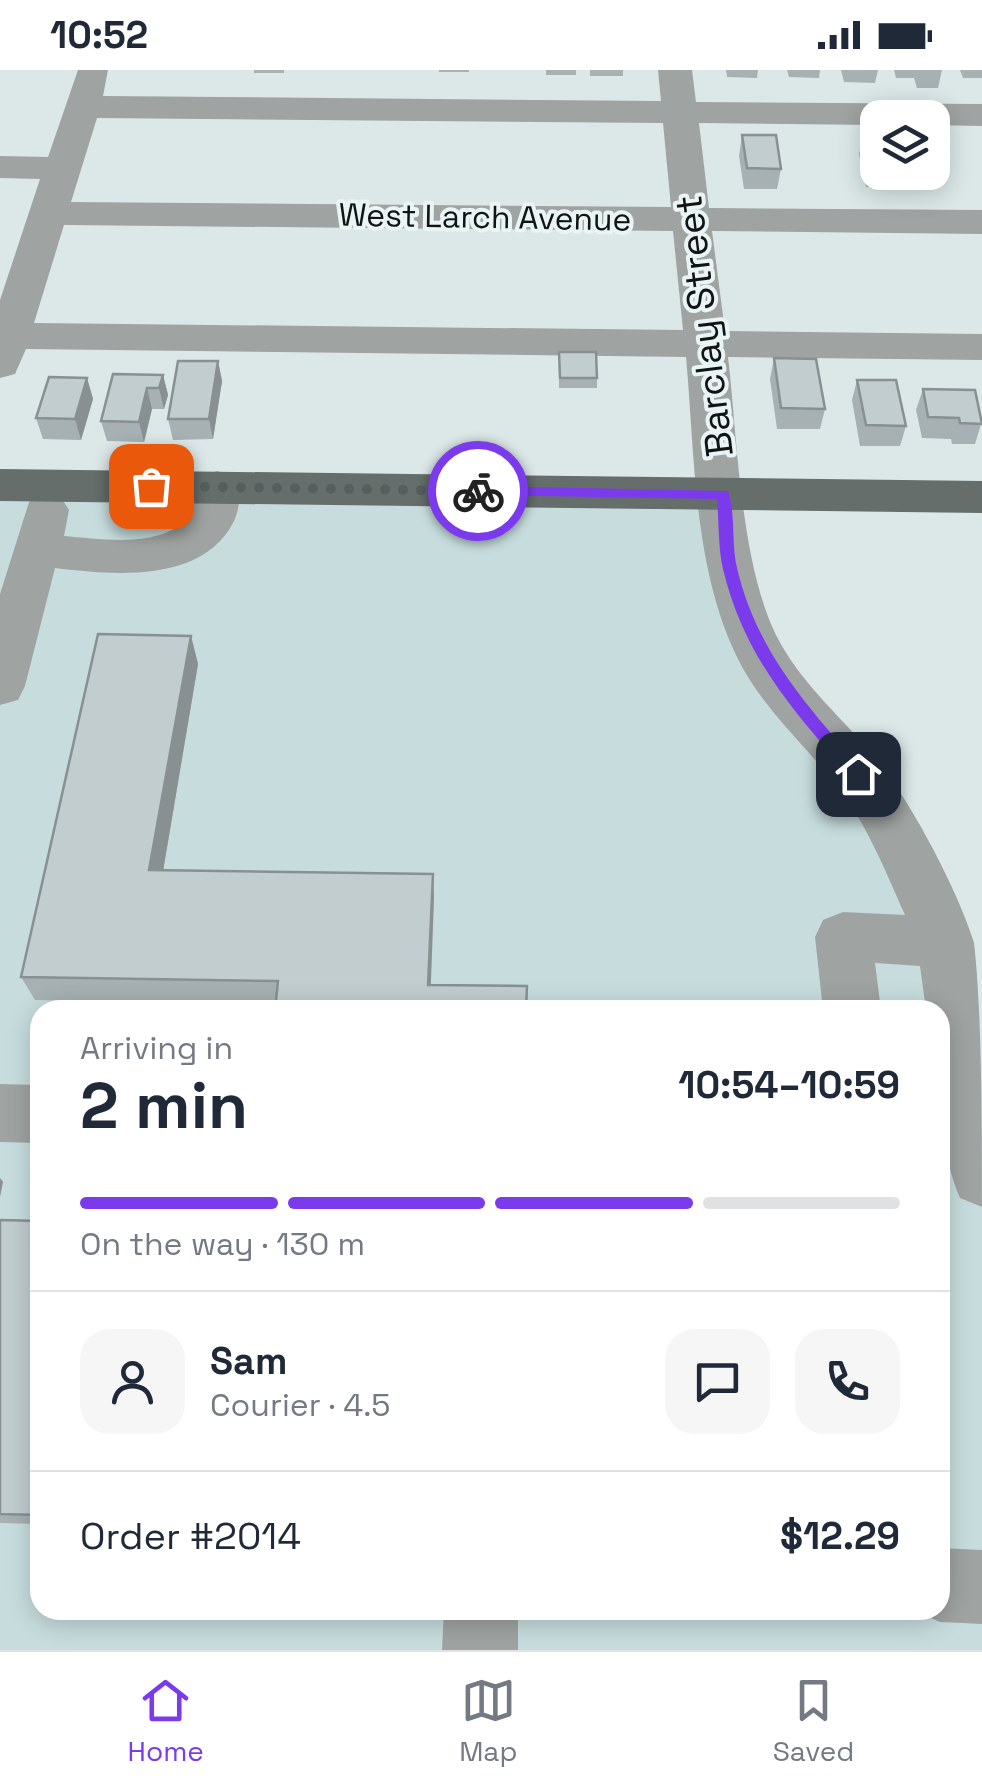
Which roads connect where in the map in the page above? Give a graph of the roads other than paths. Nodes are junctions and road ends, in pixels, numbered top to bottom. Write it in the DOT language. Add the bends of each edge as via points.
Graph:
graph roads {
  1 [pos="94,70"];
  2 [pos="676,70"];
  3 [pos="81,108"];
  4 [pos="680,112"];
  5 [pos="982,115"];
  6 [pos="0,167"];
  7 [pos="62,168"];
  8 [pos="48,213"];
  9 [pos="691,219"];
  10 [pos="982,222"];
  11 [pos="705,344"];
  12 [pos="982,346"];
  13 [pos="5,350"];
  14 [pos="0,484"];
  15 [pos="52,486"];
  16 [pos="217,487"];
  17 [pos="724,494"];
  18 [pos="982,496"];
  19 [pos="39,536"];
  20 [pos="0,686"];
  21 [pos="945,942"];
  22 [pos="851,1000"];
  23 [pos="0,1113"];
  24 [pos="30,1114"];
  25 [pos="982,1178"];
  26 [pos="950,1586"];
  27 [pos="982,1588"];
  28 [pos="480,1620"];
  29 [pos="480,1650"];
  1 -- 3 [label="street"];
  2 -- 4 [label="street, Barclay Street"];
  3 -- 4 [label="street"];
  3 -- 7 [label="street"];
  4 -- 5 [label="street"];
  4 -- 9 [label="street, Barclay Street"];
  6 -- 7 [label="street"];
  7 -- 8 [label="street"];
  8 -- 9 [label="street, West Larch Avenue"];
  8 -- 13 [label="street"];
  9 -- 10 [label="street, West Larch Avenue"];
  9 -- 11 [label="street, Barclay Street"];
  11 -- 12 [label="street"];
  11 -- 13 [label="street"];
  11 -- 17 [label="street, Barclay Street"];
  14 -- 15 [label="main road"];
  15 -- 16 [label="main road"];
  15 -- 19 [label="street"];
  16 -- 17 [label="main road"];
  16 -- 19 [label="street" via="212,520 194,540 160,554 50,550"];
  17 -- 18 [label="main road"];
  17 -- 21 [label="street, Barclay Street" via="730,567 762,656 858,774 902,845"];
  19 -- 20 [label="street"];
  21 -- 22 [label="street" via="843,937"];
  21 -- 25 [label="street, Barclay Street"];
  23 -- 24 [label="street"];
  26 -- 27 [label="street"];
  28 -- 29 [label="street"];
}
